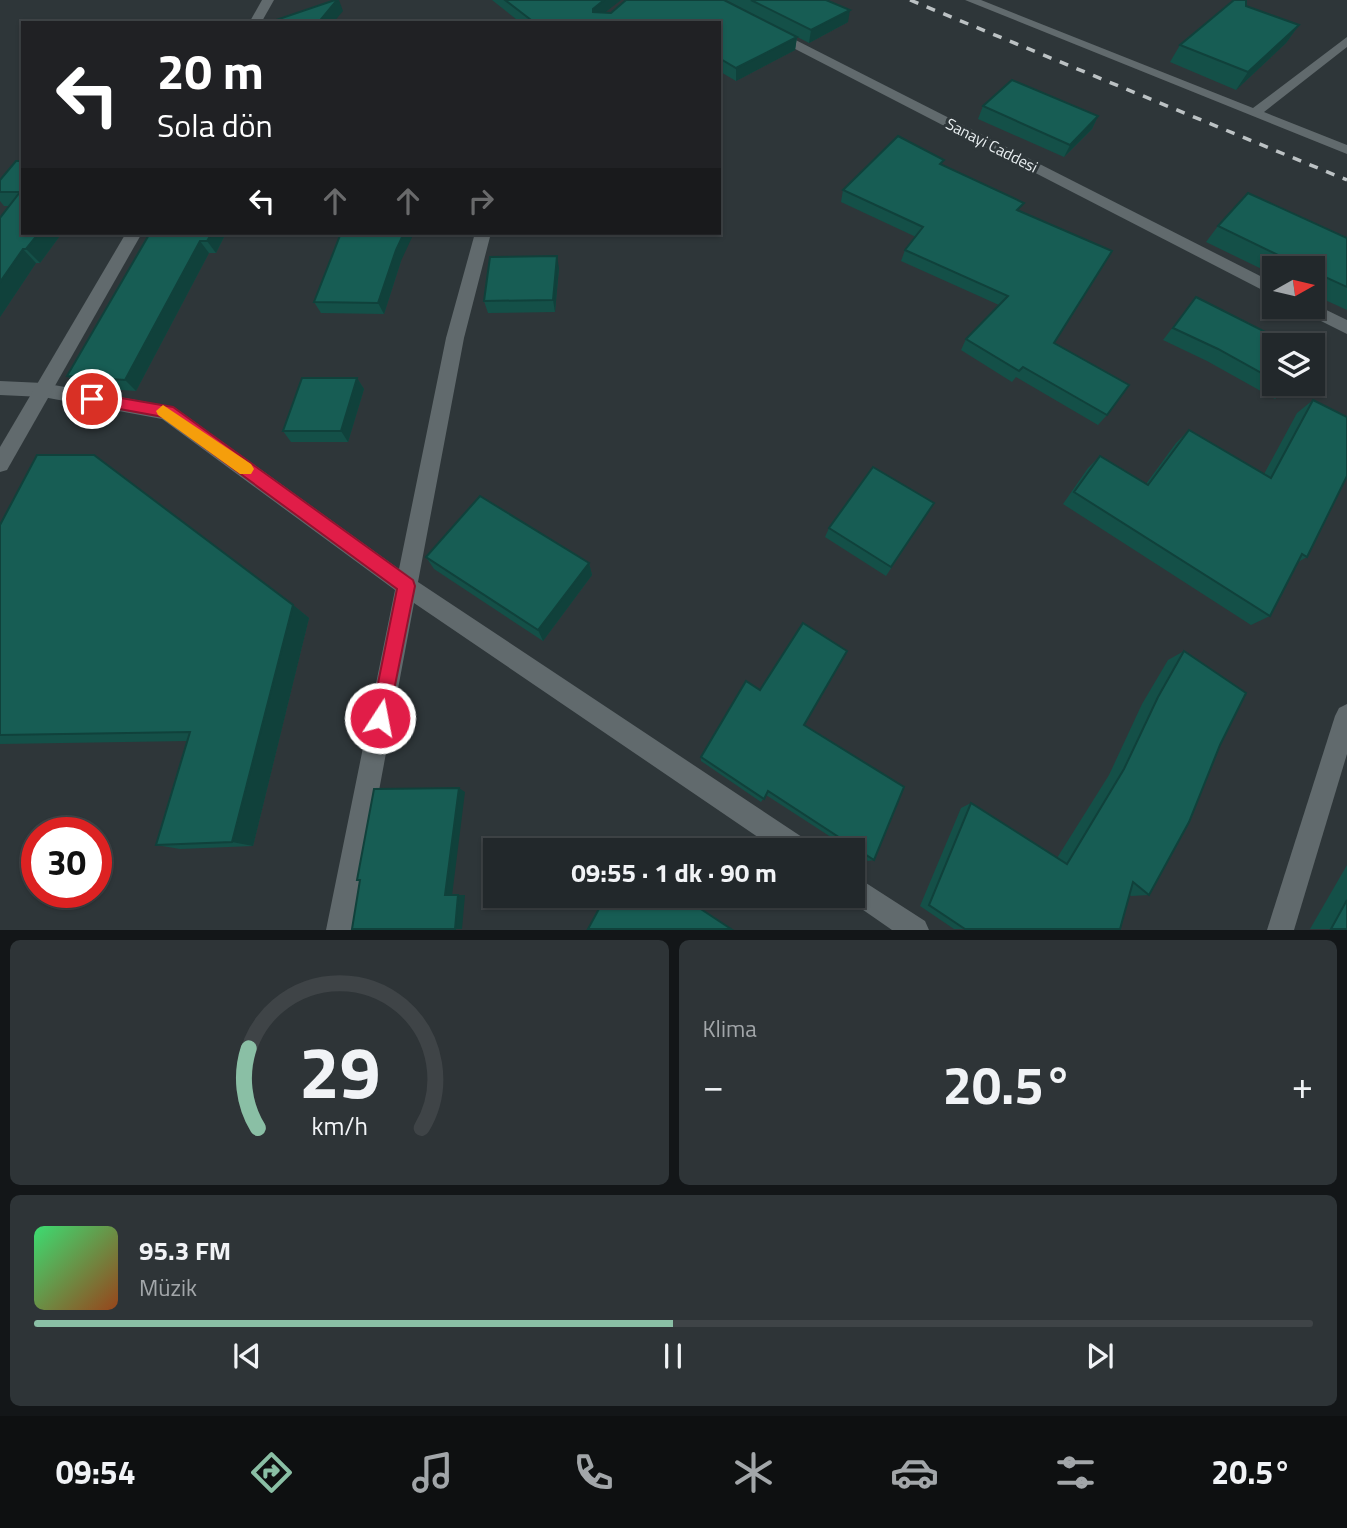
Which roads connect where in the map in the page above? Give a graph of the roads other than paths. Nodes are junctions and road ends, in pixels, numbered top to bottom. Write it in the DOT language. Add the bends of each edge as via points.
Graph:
graph roads {
  1 [pos="268,0"];
  2 [pos="971,0"];
  3 [pos="256,21"];
  4 [pos="760,25"];
  5 [pos="1347,41"];
  6 [pos="1255,113"];
  7 [pos="1347,150"];
  8 [pos="133,235"];
  9 [pos="482,235"];
  10 [pos="1262,284"];
  11 [pos="1325,316"];
  12 [pos="1347,328"];
  13 [pos="0,388"];
  14 [pos="43,390"];
  15 [pos="0,464"];
  16 [pos="406,586"];
  17 [pos="1347,716"];
  18 [pos="781,838"];
  19 [pos="865,896"];
  20 [pos="339,929"];
  21 [pos="916,929"];
  22 [pos="1280,929"];
  1 -- 3 [label="street"];
  2 -- 6 [label="street" via="1014,12"];
  4 -- 10 [label="street, Sanayi Caddesi"];
  5 -- 6 [label="street"];
  6 -- 7 [label="street"];
  8 -- 14 [label="street"];
  9 -- 16 [label="street" via="455,338"];
  11 -- 12 [label="street"];
  13 -- 14 [label="street"];
  14 -- 15 [label="street"];
  14 -- 16 [label="street" via="167,412"];
  16 -- 18 [label="street"];
  16 -- 20 [label="street"];
  17 -- 22 [label="street"];
  19 -- 21 [label="street"];
}
